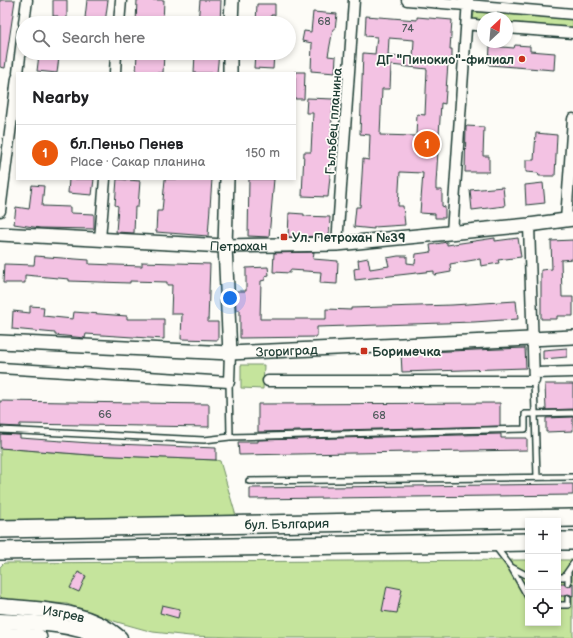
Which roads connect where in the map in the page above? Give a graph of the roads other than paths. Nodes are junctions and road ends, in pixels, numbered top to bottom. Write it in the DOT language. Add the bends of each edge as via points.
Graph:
graph roads {
  1 [pos="27,0"];
  2 [pos="121,0"];
  3 [pos="232,0"];
  4 [pos="354,0"];
  5 [pos="407,0"];
  6 [pos="468,3"];
  7 [pos="573,14"];
  8 [pos="25,16"];
  9 [pos="120,16"];
  10 [pos="231,16"];
  11 [pos="467,24"];
  12 [pos="477,25"];
  13 [pos="513,28"];
  14 [pos="573,33"];
  15 [pos="20,60"];
  16 [pos="116,60"];
  17 [pos="230,60"];
  18 [pos="18,72"];
  19 [pos="115,72"];
  20 [pos="230,72"];
  21 [pos="16,86"];
  22 [pos="573,119"];
  23 [pos="105,180"];
  24 [pos="226,180"];
  25 [pos="0,211"];
  26 [pos="570,220"];
  27 [pos="529,226"];
  28 [pos="452,233"];
  29 [pos="0,234"];
  30 [pos="100,239"];
  31 [pos="337,244"];
  32 [pos="224,246"];
  33 [pos="573,337"];
  34 [pos="533,339"];
  35 [pos="0,342"];
  36 [pos="230,353"];
  37 [pos="0,368"];
  38 [pos="573,372"];
  39 [pos="534,377"];
  40 [pos="268,381"];
  41 [pos="229,382"];
  42 [pos="573,413"];
  43 [pos="535,414"];
  44 [pos="0,430"];
  45 [pos="230,437"];
  46 [pos="537,477"];
  47 [pos="573,477"];
  48 [pos="249,481"];
  49 [pos="573,518"];
  50 [pos="0,529"];
  51 [pos="561,541"];
  52 [pos="573,541"];
  53 [pos="492,542"];
  54 [pos="525,542"];
  55 [pos="45,550"];
  56 [pos="0,551"];
  57 [pos="0,561"];
  58 [pos="573,564"];
  59 [pos="511,567"];
  60 [pos="568,572"];
  61 [pos="525,574"];
  62 [pos="561,577"];
  63 [pos="568,582"];
  64 [pos="525,592"];
  65 [pos="568,598"];
  66 [pos="561,605"];
  67 [pos="0,606"];
  68 [pos="0,620"];
  69 [pos="0,636"];
  70 [pos="38,638"];
  71 [pos="103,638"];
  72 [pos="120,638"];
  1 -- 8 [label="street"];
  2 -- 9 [label="street"];
  3 -- 10 [label="street"];
  4 -- 31 [label="street, Гълъбец планина"];
  5 -- 6 [label="street"];
  6 -- 7 [label="street"];
  6 -- 11 [label="street"];
  11 -- 12 [label="street"];
  11 -- 28 [label="street"];
  13 -- 14 [label="street"];
  15 -- 18 [label="street"];
  16 -- 19 [label="street"];
  17 -- 20 [label="street"];
  21 -- 25 [label="street"];
  22 -- 26 [label="street"];
  23 -- 30 [label="street"];
  24 -- 32 [label="street"];
  26 -- 27 [label="street, Петрохан"];
  27 -- 28 [label="street, Петрохан"];
  27 -- 34 [label="street"];
  28 -- 31 [label="street, Петрохан"];
  29 -- 30 [label="street, Петрохан"];
  30 -- 32 [label="street, Петрохан"];
  31 -- 32 [label="street, Петрохан"];
  32 -- 36 [label="street"];
  33 -- 34 [label="street, Згориград"];
  34 -- 36 [label="street, Згориград"];
  34 -- 39 [label="street"];
  35 -- 36 [label="street, Згориград"];
  36 -- 41 [label="street"];
  37 -- 41 [label="street"];
  38 -- 39 [label="street"];
  39 -- 40 [label="street"];
  39 -- 43 [label="lane"];
  41 -- 45 [label="lane"];
  42 -- 43 [label="lane"];
  43 -- 45 [label="lane" via="525,414 525,429"];
  43 -- 46 [label="lane"];
  44 -- 45 [label="lane" via="204,440"];
  46 -- 47 [label="lane"];
  46 -- 48 [label="lane"];
  49 -- 50 [label="highway, бул. България"];
  51 -- 52 [label="highway"];
  53 -- 54 [label="highway, бул. България"];
  53 -- 55 [label="highway, бул. България"];
  53 -- 59 [label="lane"];
  55 -- 56 [label="highway, бул. България"];
  55 -- 57 [label="highway"];
  58 -- 60 [label="lane"];
  59 -- 61 [label="lane"];
  59 -- 64 [label="lane"];
  60 -- 62 [label="lane"];
  60 -- 63 [label="lane"];
  65 -- 66 [label="lane" via="568,605"];
  67 -- 72 [label="main road, Изгрев" via="77,615 111,630"];
  68 -- 71 [label="main road, Изгрев" via="66,625"];
  69 -- 70 [label="highway"];
}
